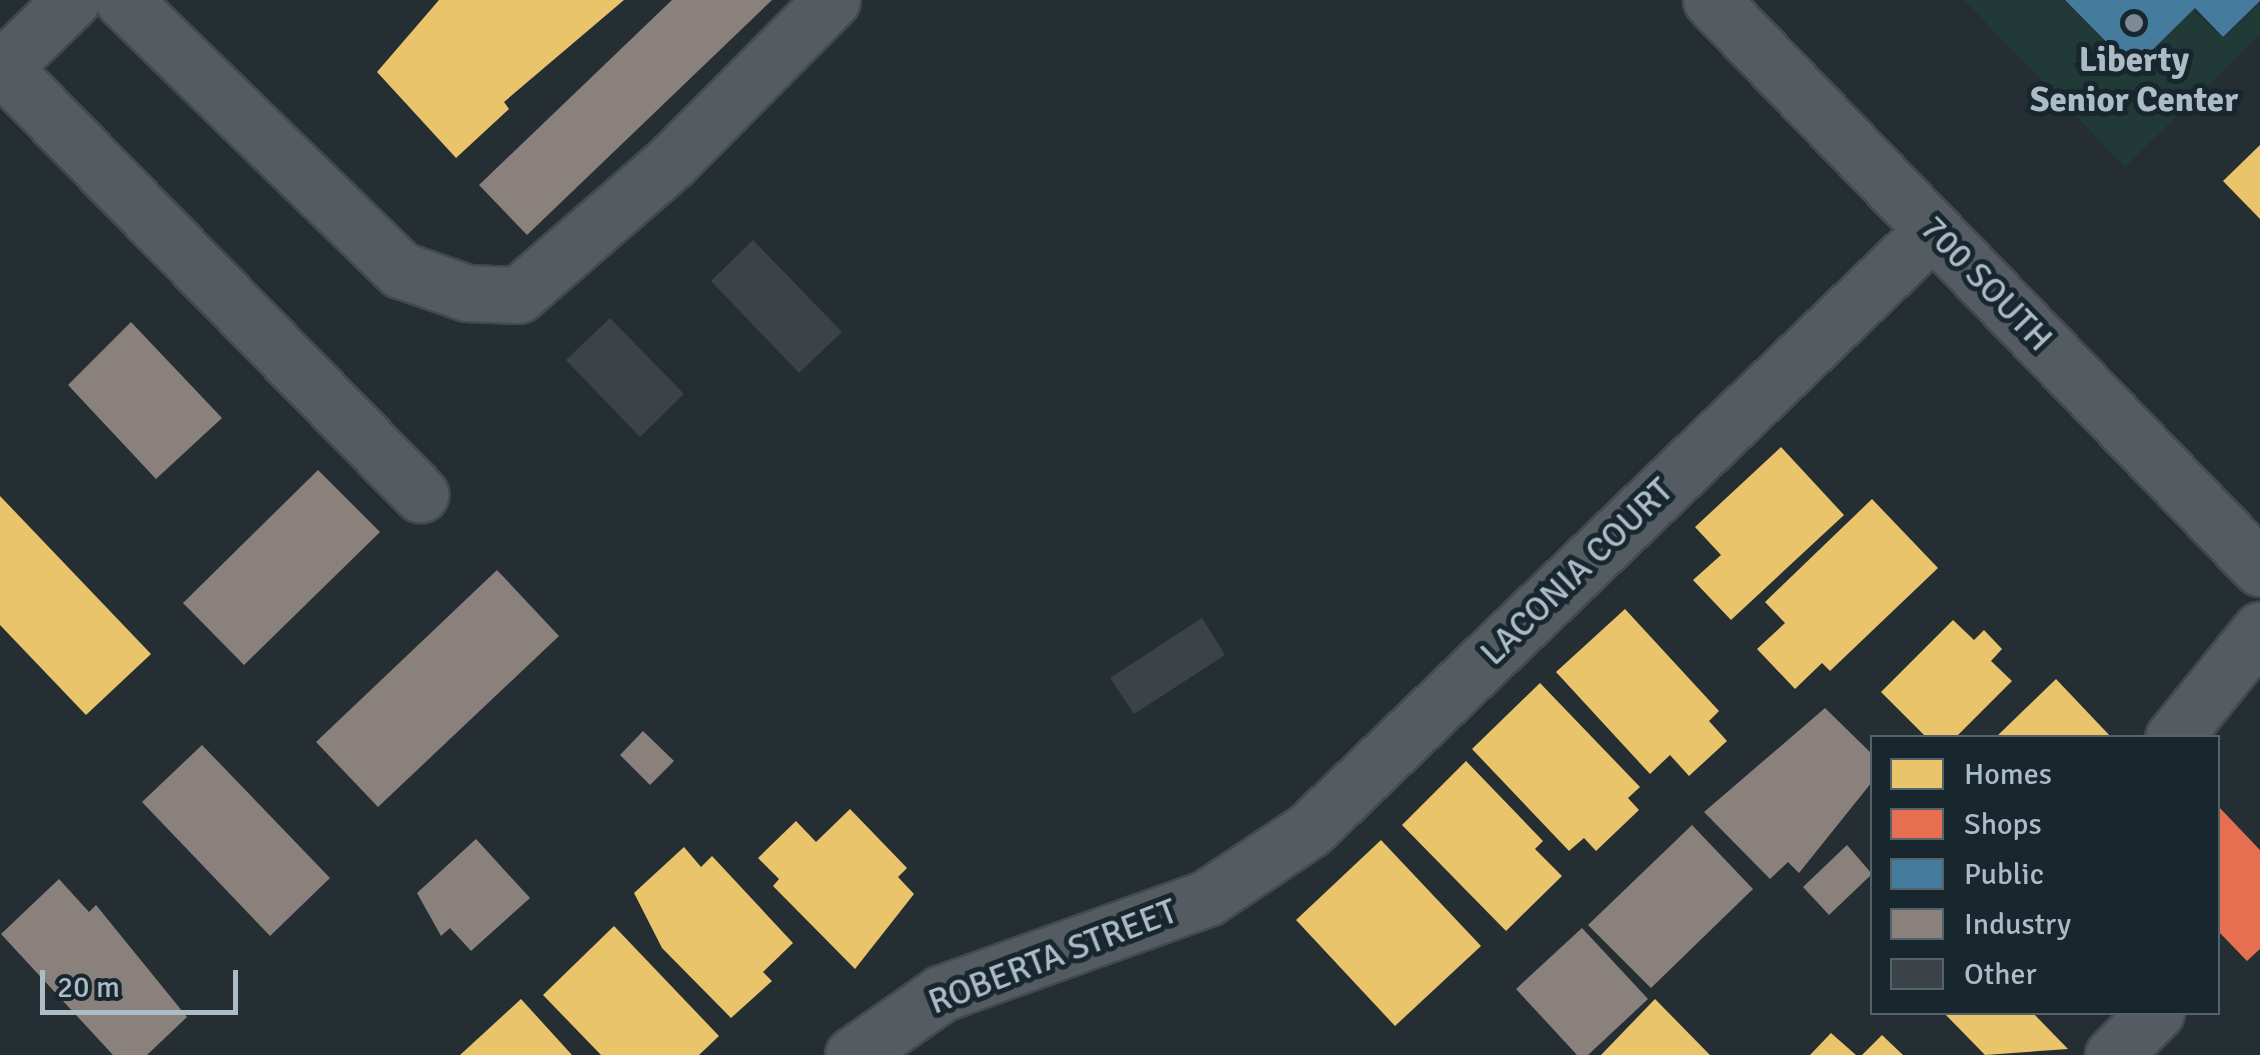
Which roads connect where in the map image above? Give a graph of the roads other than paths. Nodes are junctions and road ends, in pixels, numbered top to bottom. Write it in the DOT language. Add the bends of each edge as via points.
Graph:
graph roads {
  1 [pos="72,0"];
  2 [pos="123,0"];
  3 [pos="832,0"];
  4 [pos="1711,0"];
  5 [pos="1,68"];
  6 [pos="1933,230"];
  7 [pos="420,494"];
  8 [pos="2260,568"];
  9 [pos="2260,630"];
  10 [pos="2175,735"];
  11 [pos="1207,898"];
  12 [pos="2153,1015"];
  13 [pos="853,1055"];
  14 [pos="2113,1055"];
  1 -- 5 [label="street"];
  2 -- 3 [label="street" via="400,270 467,292 518,294 672,160"];
  4 -- 6 [label="street, 700 SOUTH"];
  5 -- 7 [label="street"];
  6 -- 8 [label="street, 700 SOUTH"];
  6 -- 11 [label="street, LACONIA COURT" via="1335,806"];
  9 -- 10 [label="street"];
  11 -- 13 [label="street, ROBERTA STREET" via="942,993"];
  12 -- 14 [label="street"];
}
